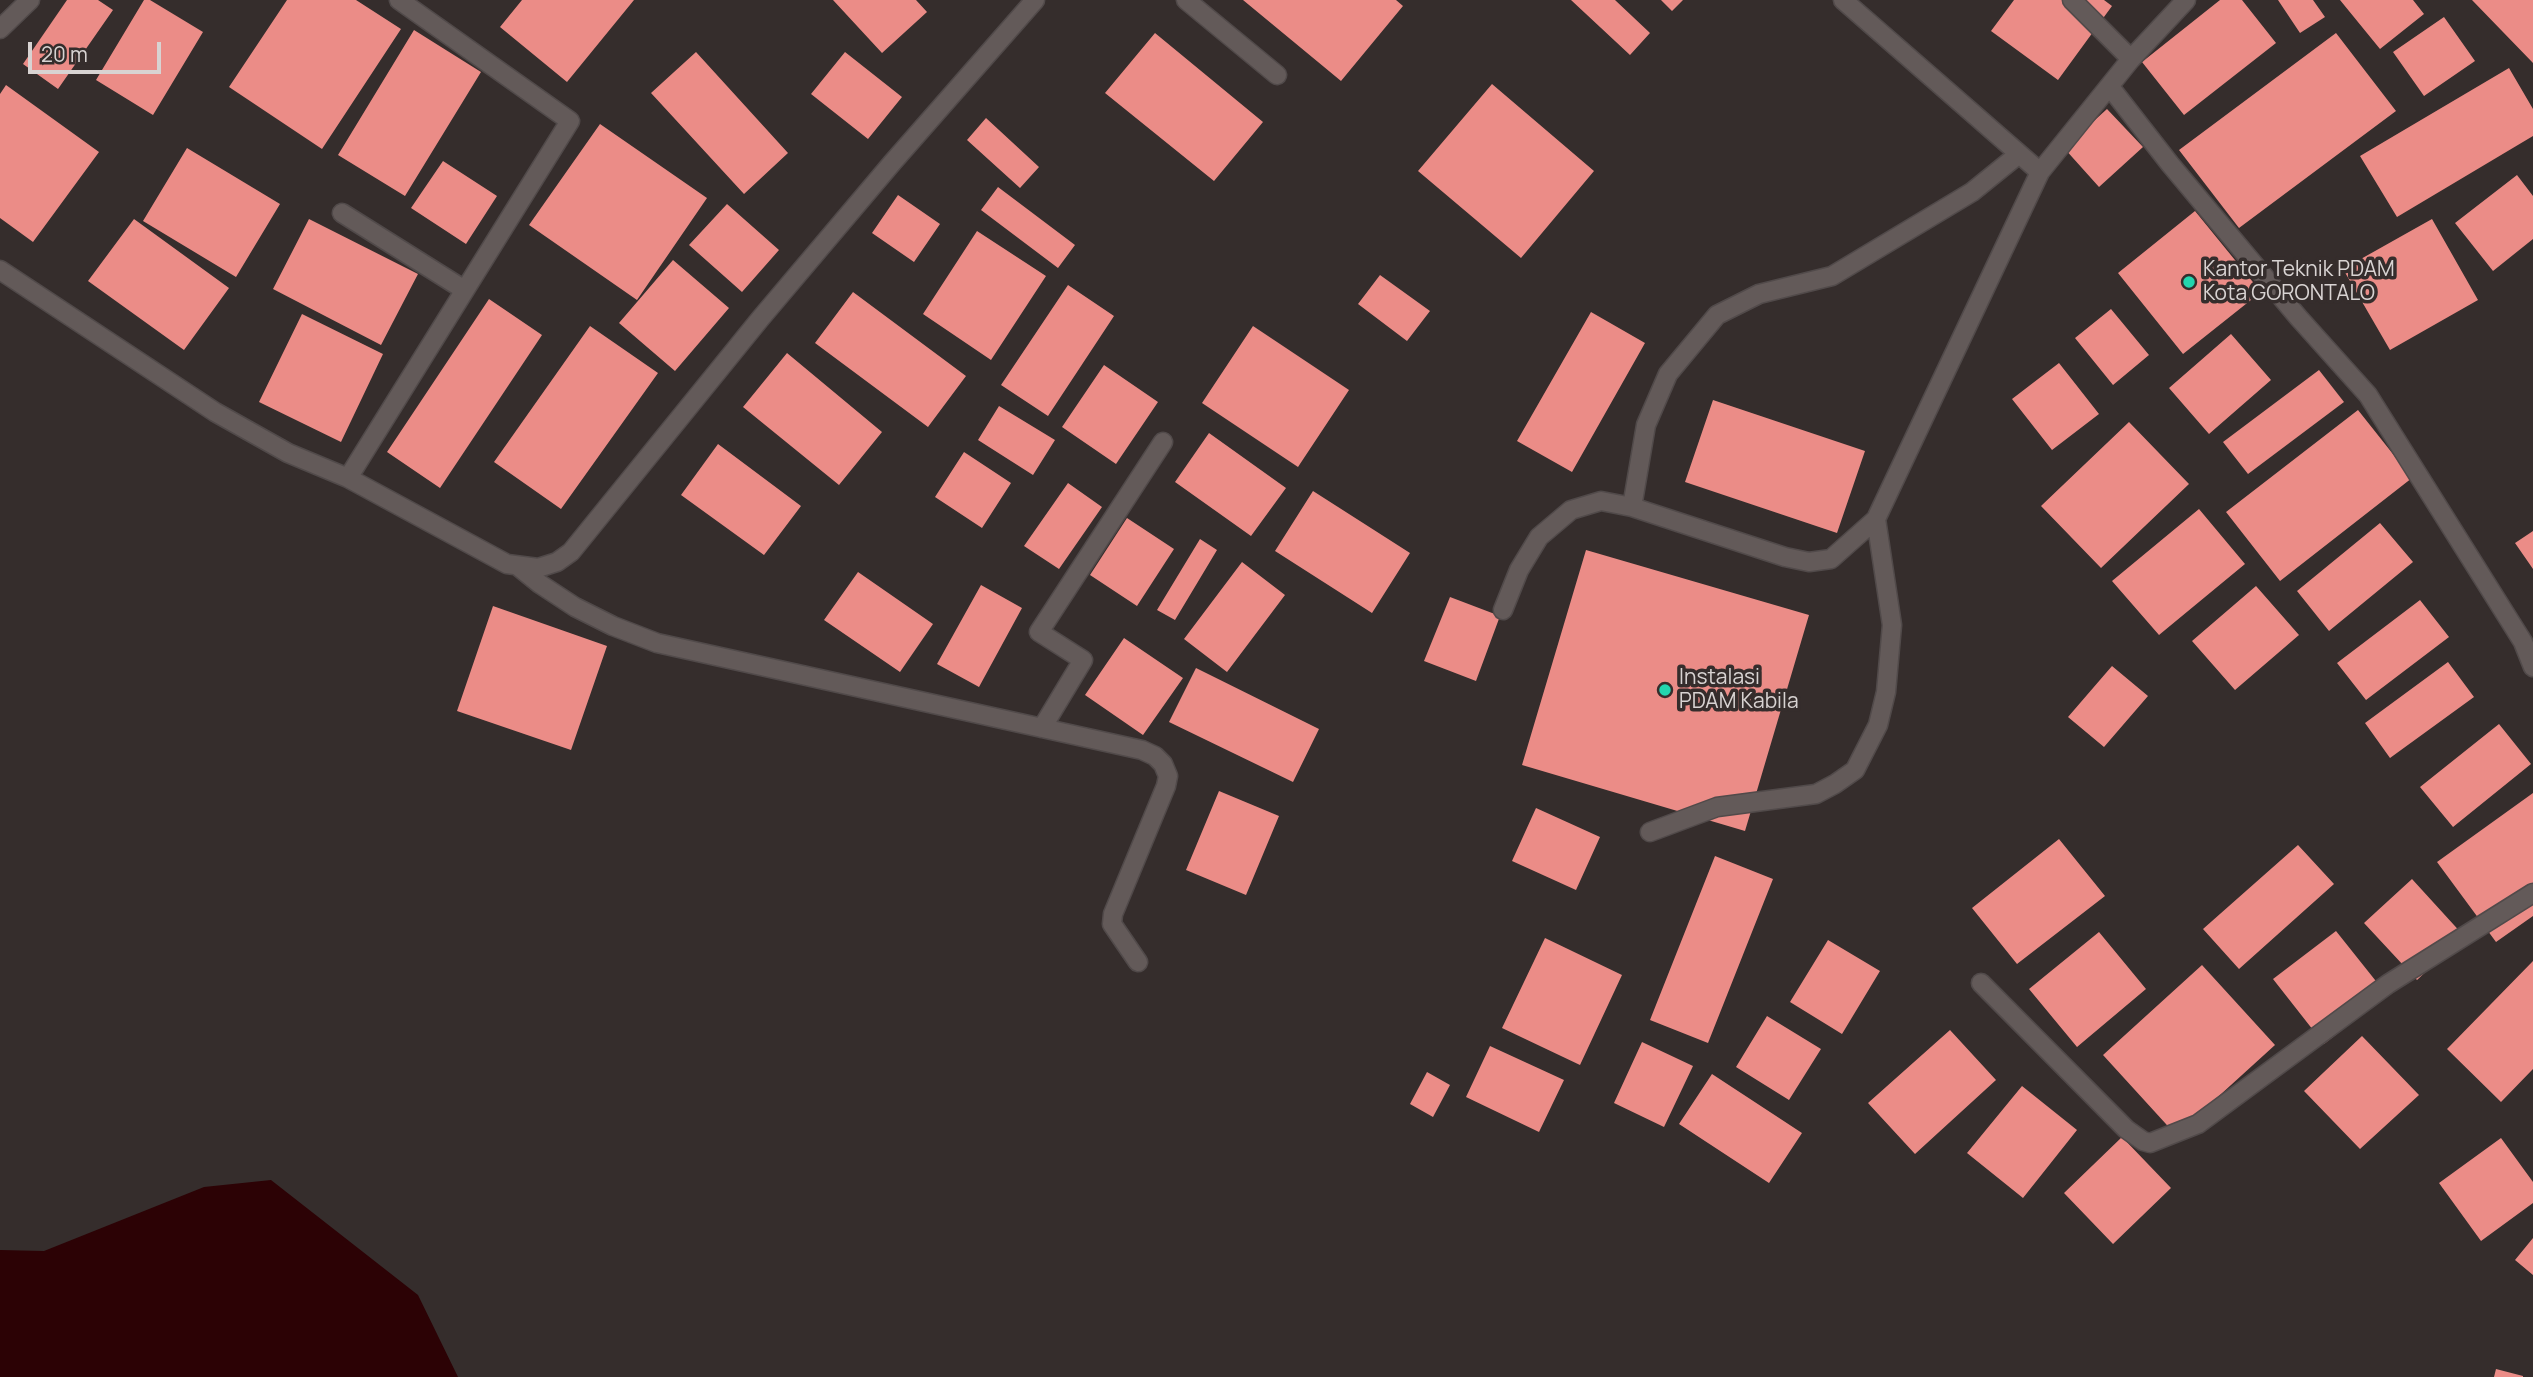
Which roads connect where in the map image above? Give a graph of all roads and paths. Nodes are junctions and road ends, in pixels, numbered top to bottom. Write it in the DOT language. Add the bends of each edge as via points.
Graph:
graph roads {
  1 [pos="30,0"];
  2 [pos="399,0"];
  3 [pos="1035,0"];
  4 [pos="1186,0"];
  5 [pos="1843,0"];
  6 [pos="2072,0"];
  7 [pos="2186,0"];
  8 [pos="0,29"];
  9 [pos="2131,59"];
  10 [pos="1278,75"];
  11 [pos="2110,86"];
  12 [pos="2019,154"];
  13 [pos="2040,172"];
  14 [pos="342,213"];
  15 [pos="0,270"];
  16 [pos="463,289"];
  17 [pos="1163,442"];
  18 [pos="348,478"];
  19 [pos="1632,507"];
  20 [pos="1876,519"];
  21 [pos="519,567"];
  22 [pos="1503,610"];
  23 [pos="2533,667"];
  24 [pos="1042,728"];
  25 [pos="1650,832"];
  26 [pos="2533,893"];
  27 [pos="1138,962"];
  28 [pos="1981,983"];
  1 -- 8 [label="street"];
  2 -- 16 [label="street" via="570,121"];
  3 -- 21 [label="street" via="787,288 571,552 538,568"];
  4 -- 10 [label="street"];
  5 -- 12 [label="street"];
  6 -- 9 [label="street"];
  7 -- 9 [label="street"];
  9 -- 11 [label="street"];
  11 -- 13 [label="street"];
  11 -- 23 [label="street" via="2170,164 2368,395 2523,642"];
  12 -- 13 [label="street"];
  12 -- 19 [label="street" via="1972,192 1832,276 1759,294 1717,315 1668,374 1646,425"];
  13 -- 20 [label="street"];
  14 -- 16 [label="street"];
  15 -- 18 [label="street" via="215,412 288,453"];
  16 -- 18 [label="street"];
  17 -- 24 [label="street" via="1039,632 1083,660"];
  18 -- 21 [label="street" via="481,552"];
  19 -- 20 [label="street" via="1809,562 1830,559"];
  19 -- 22 [label="street" via="1601,501 1571,510 1539,537"];
  20 -- 25 [label="street" via="1892,625 1878,725 1855,770 1816,794 1717,807"];
  21 -- 24 [label="street" via="575,607 657,643"];
  24 -- 27 [label="street" via="1142,750 1156,756 1168,776 1113,914 1112,924"];
  26 -- 28 [label="street" via="2388,984 2199,1124 2151,1143 2126,1129"];
}
